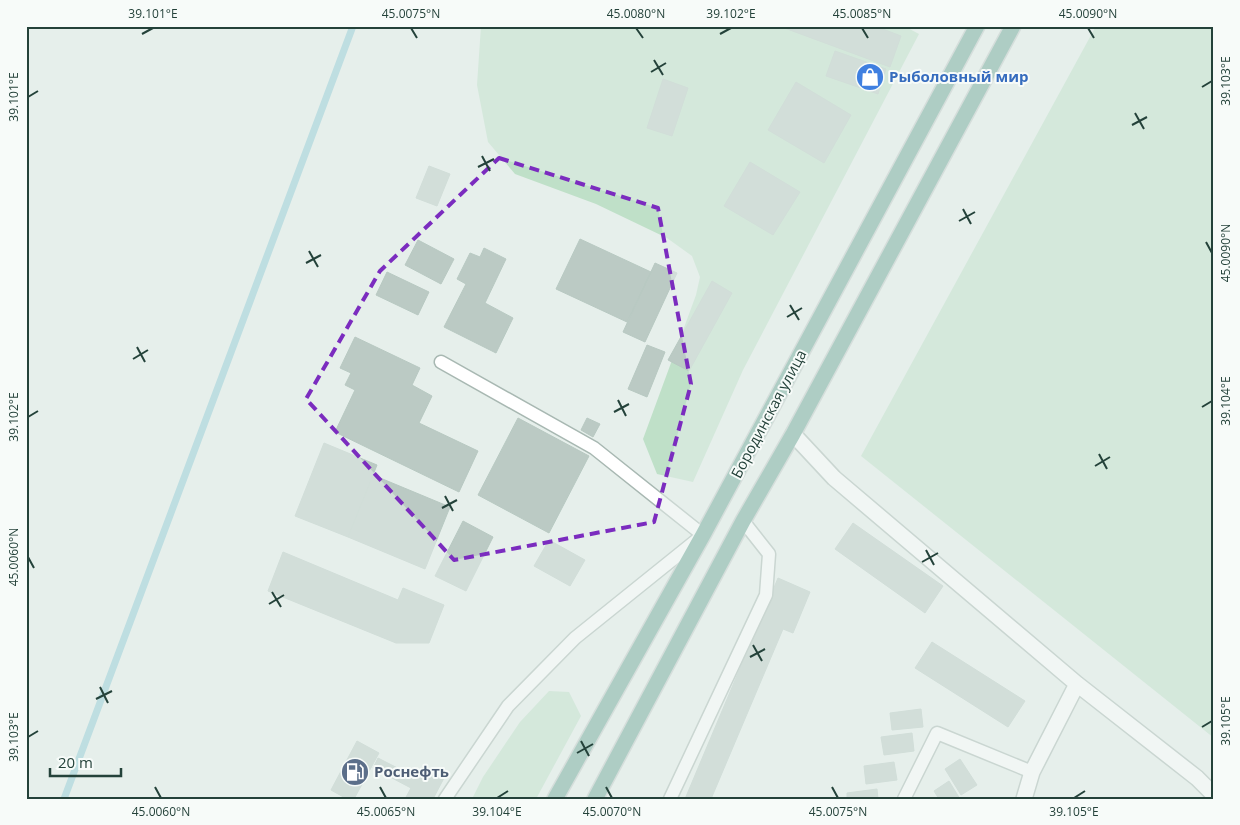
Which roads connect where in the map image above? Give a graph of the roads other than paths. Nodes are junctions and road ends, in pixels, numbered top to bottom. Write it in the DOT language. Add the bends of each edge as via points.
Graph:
graph roads {
  1 [pos="977,26"];
  2 [pos="1013,26"];
  3 [pos="441,362"];
  4 [pos="792,434"];
  5 [pos="743,521"];
  6 [pos="703,535"];
  7 [pos="1077,684"];
  8 [pos="1032,772"];
  9 [pos="1214,795"];
  10 [pos="445,799"];
  11 [pos="555,799"];
  12 [pos="595,799"];
  13 [pos="670,799"];
  14 [pos="904,799"];
  15 [pos="1024,799"];
  1 -- 6 [label="main road, Бородинская улица"];
  2 -- 4 [label="main road, Бородинская улица"];
  3 -- 6 [label="lane" via="594,448"];
  4 -- 5 [label="main road, Бородинская улица"];
  4 -- 7 [label="street" via="834,478"];
  5 -- 12 [label="main road, Бородинская улица"];
  5 -- 13 [label="lane" via="768,554 766,595"];
  6 -- 10 [label="lane" via="575,638 508,706"];
  6 -- 11 [label="main road, Бородинская улица"];
  7 -- 8 [label="street"];
  7 -- 9 [label="street" via="1197,778"];
  8 -- 14 [label="lane" via="937,733"];
  8 -- 15 [label="street"];
}
